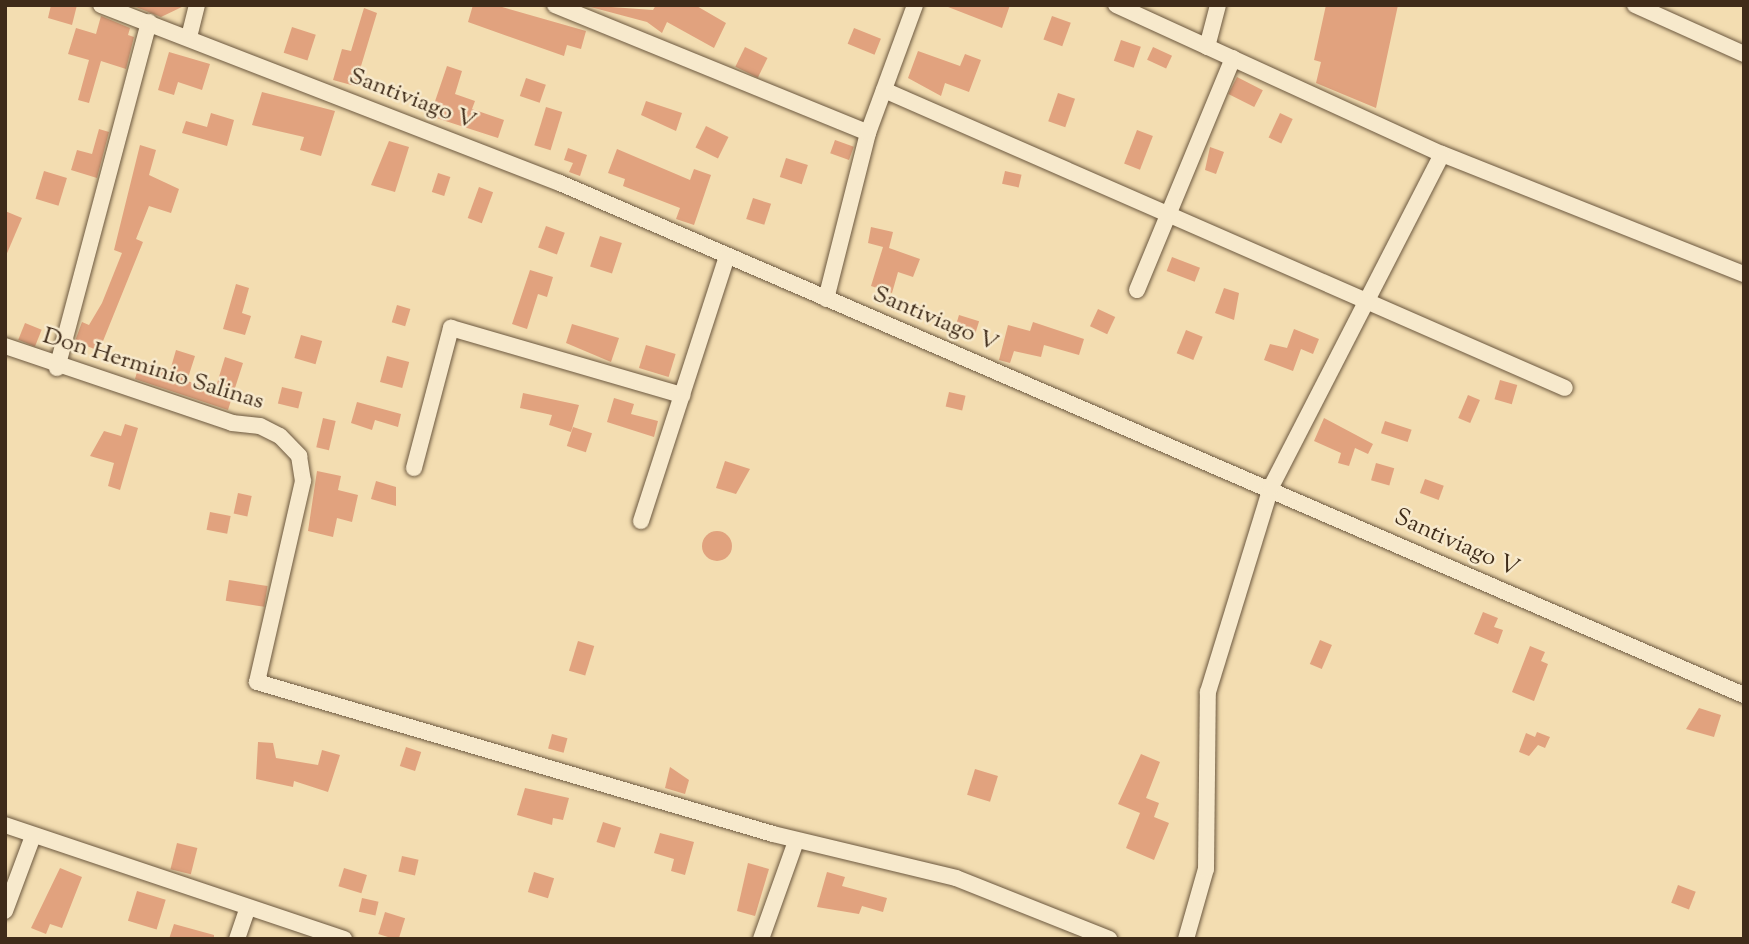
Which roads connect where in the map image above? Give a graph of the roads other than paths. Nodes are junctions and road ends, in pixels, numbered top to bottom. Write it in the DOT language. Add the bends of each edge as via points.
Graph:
graph roads {
  1 [pos="197,5"];
  2 [pos="555,5"];
  3 [pos="915,5"];
  4 [pos="1116,5"];
  5 [pos="1218,5"];
  6 [pos="1635,5"];
  7 [pos="104,6"];
  8 [pos="149,22"];
  9 [pos="189,37"];
  10 [pos="1207,47"];
  11 [pos="1744,54"];
  12 [pos="1233,58"];
  13 [pos="884,90"];
  14 [pos="868,133"];
  15 [pos="1442,154"];
  16 [pos="1172,216"];
  17 [pos="727,256"];
  18 [pos="1744,274"];
  19 [pos="1137,290"];
  20 [pos="1365,298"];
  21 [pos="826,299"];
  22 [pos="5,346"];
  23 [pos="57,368"];
  24 [pos="1565,388"];
  25 [pos="682,395"];
  26 [pos="414,468"];
  27 [pos="1271,488"];
  28 [pos="641,521"];
  29 [pos="1744,695"];
  30 [pos="5,825"];
  31 [pos="33,836"];
  32 [pos="796,841"];
  33 [pos="247,910"];
  34 [pos="5,911"];
  35 [pos="237,939"];
  36 [pos="344,939"];
  37 [pos="761,939"];
  38 [pos="1109,939"];
  39 [pos="1186,939"];
  1 -- 9 [label="street"];
  2 -- 14 [label="street"];
  3 -- 13 [label="street"];
  4 -- 10 [label="street"];
  5 -- 10 [label="street"];
  6 -- 11 [label="street"];
  7 -- 8 [label="street, Santiviago V"];
  8 -- 9 [label="street, Santiviago V"];
  8 -- 23 [label="street"];
  9 -- 17 [label="street, Santiviago V" via="560,183"];
  10 -- 12 [label="street"];
  12 -- 15 [label="street"];
  12 -- 16 [label="street"];
  13 -- 14 [label="street"];
  13 -- 16 [label="street"];
  14 -- 21 [label="street"];
  15 -- 18 [label="street"];
  15 -- 20 [label="street"];
  16 -- 19 [label="street"];
  16 -- 20 [label="street"];
  17 -- 21 [label="street, Santiviago V"];
  17 -- 25 [label="street"];
  20 -- 24 [label="street"];
  20 -- 27 [label="street"];
  21 -- 27 [label="street, Santiviago V"];
  22 -- 23 [label="street, Don Herminio Salinas"];
  23 -- 32 [label="street, Don Herminio Salinas" via="232,423 260,426 281,436 299,456 303,481 257,682"];
  25 -- 26 [label="street" via="451,328"];
  25 -- 28 [label="street"];
  27 -- 29 [label="street, Santiviago V"];
  27 -- 39 [label="street" via="1209,692 1206,869"];
  30 -- 31 [label="street"];
  31 -- 33 [label="street"];
  31 -- 34 [label="street"];
  32 -- 37 [label="street"];
  32 -- 38 [label="street" via="956,878"];
  33 -- 35 [label="street"];
  33 -- 36 [label="street"];
}
